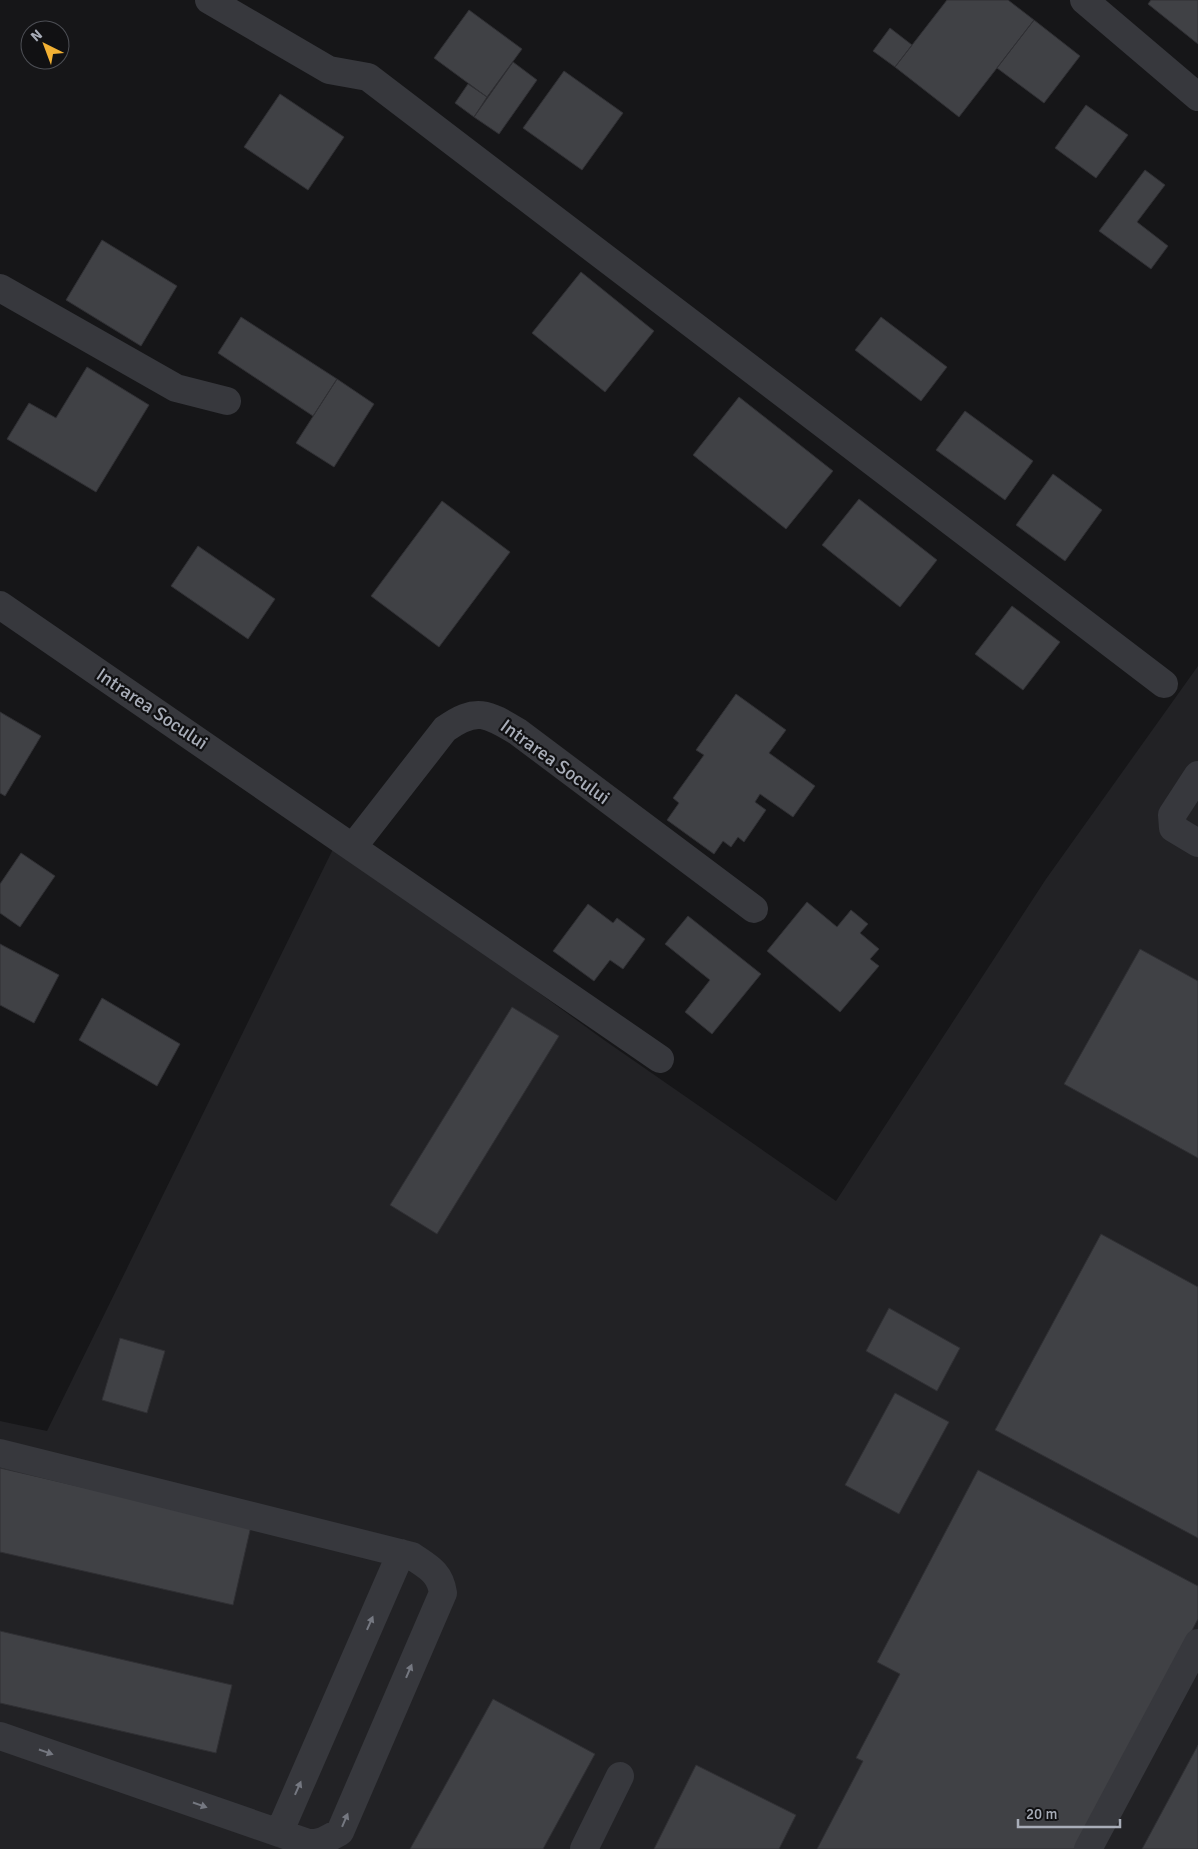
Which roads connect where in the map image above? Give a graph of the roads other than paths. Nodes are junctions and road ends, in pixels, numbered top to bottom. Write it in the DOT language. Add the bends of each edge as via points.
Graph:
graph roads {
  1 [pos="209,0"];
  2 [pos="1084,0"];
  3 [pos="1198,97"];
  4 [pos="0,288"];
  5 [pos="227,401"];
  6 [pos="0,605"];
  7 [pos="1164,684"];
  8 [pos="1198,775"];
  9 [pos="1198,843"];
  10 [pos="353,847"];
  11 [pos="754,909"];
  12 [pos="660,1059"];
  13 [pos="0,1453"];
  14 [pos="401,1553"];
  15 [pos="1198,1643"];
  16 [pos="0,1736"];
  17 [pos="620,1776"];
  18 [pos="279,1832"];
  19 [pos="584,1849"];
  20 [pos="1088,1849"];
  1 -- 7 [label="street" via="329,70 368,77"];
  2 -- 3 [label="street"];
  4 -- 5 [label="street" via="176,388"];
  6 -- 10 [label="street, Intrarea Socului"];
  8 -- 9 [label="street" via="1172,815 1173,828"];
  10 -- 11 [label="street, Intrarea Socului" via="445,729 460,718 483,714 518,732"];
  10 -- 12 [label="street, Intrarea Socului"];
  13 -- 14 [label="street"];
  18 -- 14 [label="street, one-way"];
  18 -- 14 [label="street, one-way" via="311,1844 340,1832 443,1592 433,1570 412,1556"];
  15 -- 20 [label="street"];
  16 -- 18 [label="street, one-way"];
  17 -- 19 [label="street"];
}
